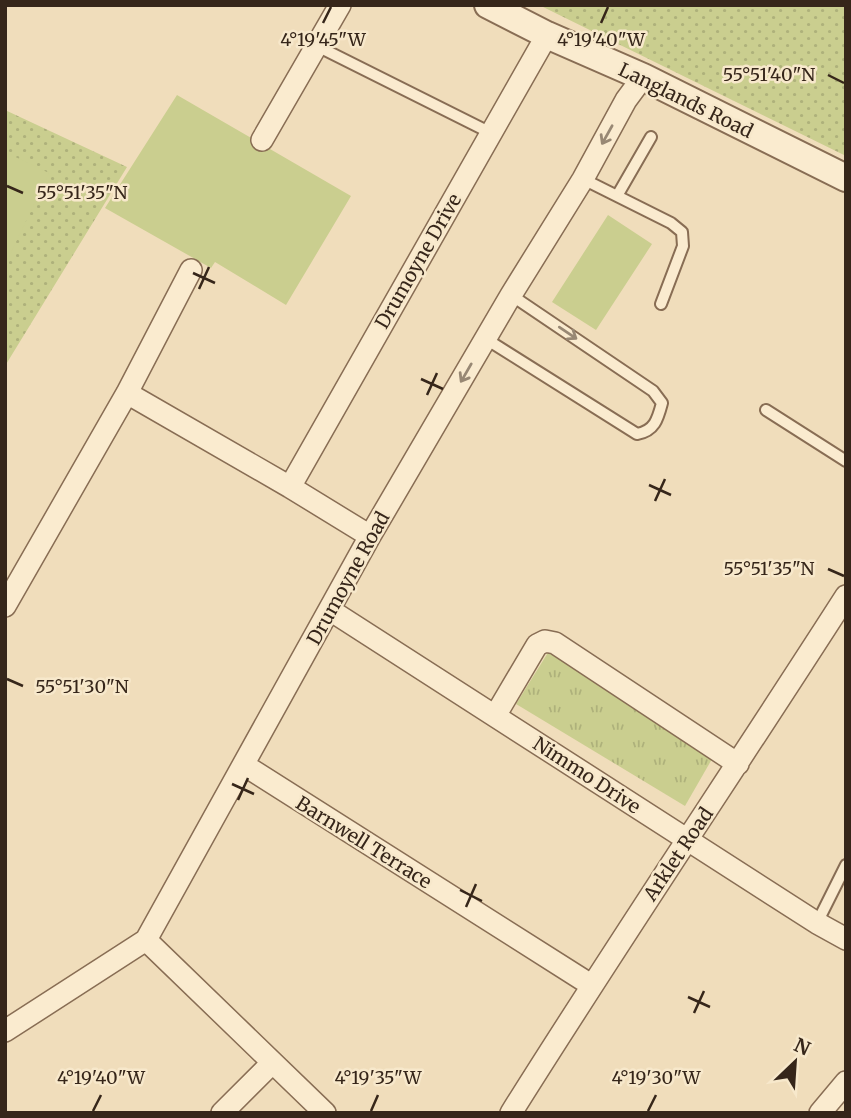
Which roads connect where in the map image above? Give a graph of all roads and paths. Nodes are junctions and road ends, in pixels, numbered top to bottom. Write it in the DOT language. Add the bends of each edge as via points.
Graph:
graph roads {
  1 [pos="340,5"];
  2 [pos="488,5"];
  3 [pos="547,35"];
  4 [pos="317,46"];
  5 [pos="643,77"];
  6 [pos="491,133"];
  7 [pos="651,136"];
  8 [pos="262,141"];
  9 [pos="846,178"];
  10 [pos="583,179"];
  11 [pos="617,196"];
  12 [pos="191,271"];
  13 [pos="511,295"];
  14 [pos="661,304"];
  15 [pos="485,339"];
  16 [pos="127,393"];
  17 [pos="766,410"];
  18 [pos="846,461"];
  19 [pos="290,487"];
  20 [pos="370,536"];
  21 [pos="846,596"];
  22 [pos="5,606"];
  23 [pos="330,610"];
  24 [pos="495,716"];
  25 [pos="738,764"];
  26 [pos="244,765"];
  27 [pos="688,840"];
  28 [pos="846,865"];
  29 [pos="817,923"];
  30 [pos="846,939"];
  31 [pos="146,940"];
  32 [pos="591,985"];
  33 [pos="5,1031"];
  34 [pos="272,1063"];
  35 [pos="846,1082"];
  36 [pos="222,1113"];
  37 [pos="324,1113"];
  38 [pos="511,1113"];
  39 [pos="820,1113"];
  1 -- 4 [label="street"];
  2 -- 3 [label="street, Langlands Road"];
  3 -- 5 [label="street, Langlands Road"];
  3 -- 6 [label="street, Drumoyne Drive"];
  4 -- 6 [label="lane"];
  4 -- 8 [label="street"];
  5 -- 9 [label="street, Langlands Road"];
  5 -- 10 [label="street, Drumoyne Road, one-way"];
  6 -- 19 [label="street, Drumoyne Drive"];
  7 -- 11 [label="lane"];
  10 -- 11 [label="lane"];
  10 -- 13 [label="street, Drumoyne Road"];
  11 -- 14 [label="lane" via="682,232 683,246"];
  12 -- 16 [label="street"];
  13 -- 15 [label="street, Drumoyne Road"];
  13 -- 15 [label="lane, one-way" via="653,391 662,403 653,427 637,433"];
  15 -- 20 [label="street, Drumoyne Road, one-way"];
  16 -- 19 [label="street"];
  16 -- 22 [label="street"];
  17 -- 18 [label="lane"];
  19 -- 20 [label="street"];
  20 -- 23 [label="street, Drumoyne Road"];
  21 -- 25 [label="street, Arklet Road"];
  23 -- 24 [label="street, Nimmo Drive"];
  23 -- 26 [label="street, Drumoyne Road"];
  24 -- 25 [label="street" via="537,645 545,641 555,643"];
  24 -- 27 [label="street, Nimmo Drive"];
  25 -- 27 [label="street, Arklet Road"];
  26 -- 31 [label="street, Drumoyne Road"];
  26 -- 32 [label="street, Barnwell Terrace"];
  27 -- 29 [label="street, Nimmo Drive"];
  27 -- 32 [label="street, Arklet Road"];
  28 -- 29 [label="lane"];
  29 -- 30 [label="street, Nimmo Drive"];
  31 -- 33 [label="street, Drumoyne Road"];
  31 -- 34 [label="street"];
  32 -- 38 [label="street, Arklet Road"];
  34 -- 36 [label="street"];
  34 -- 37 [label="street"];
  35 -- 39 [label="street"];
}
